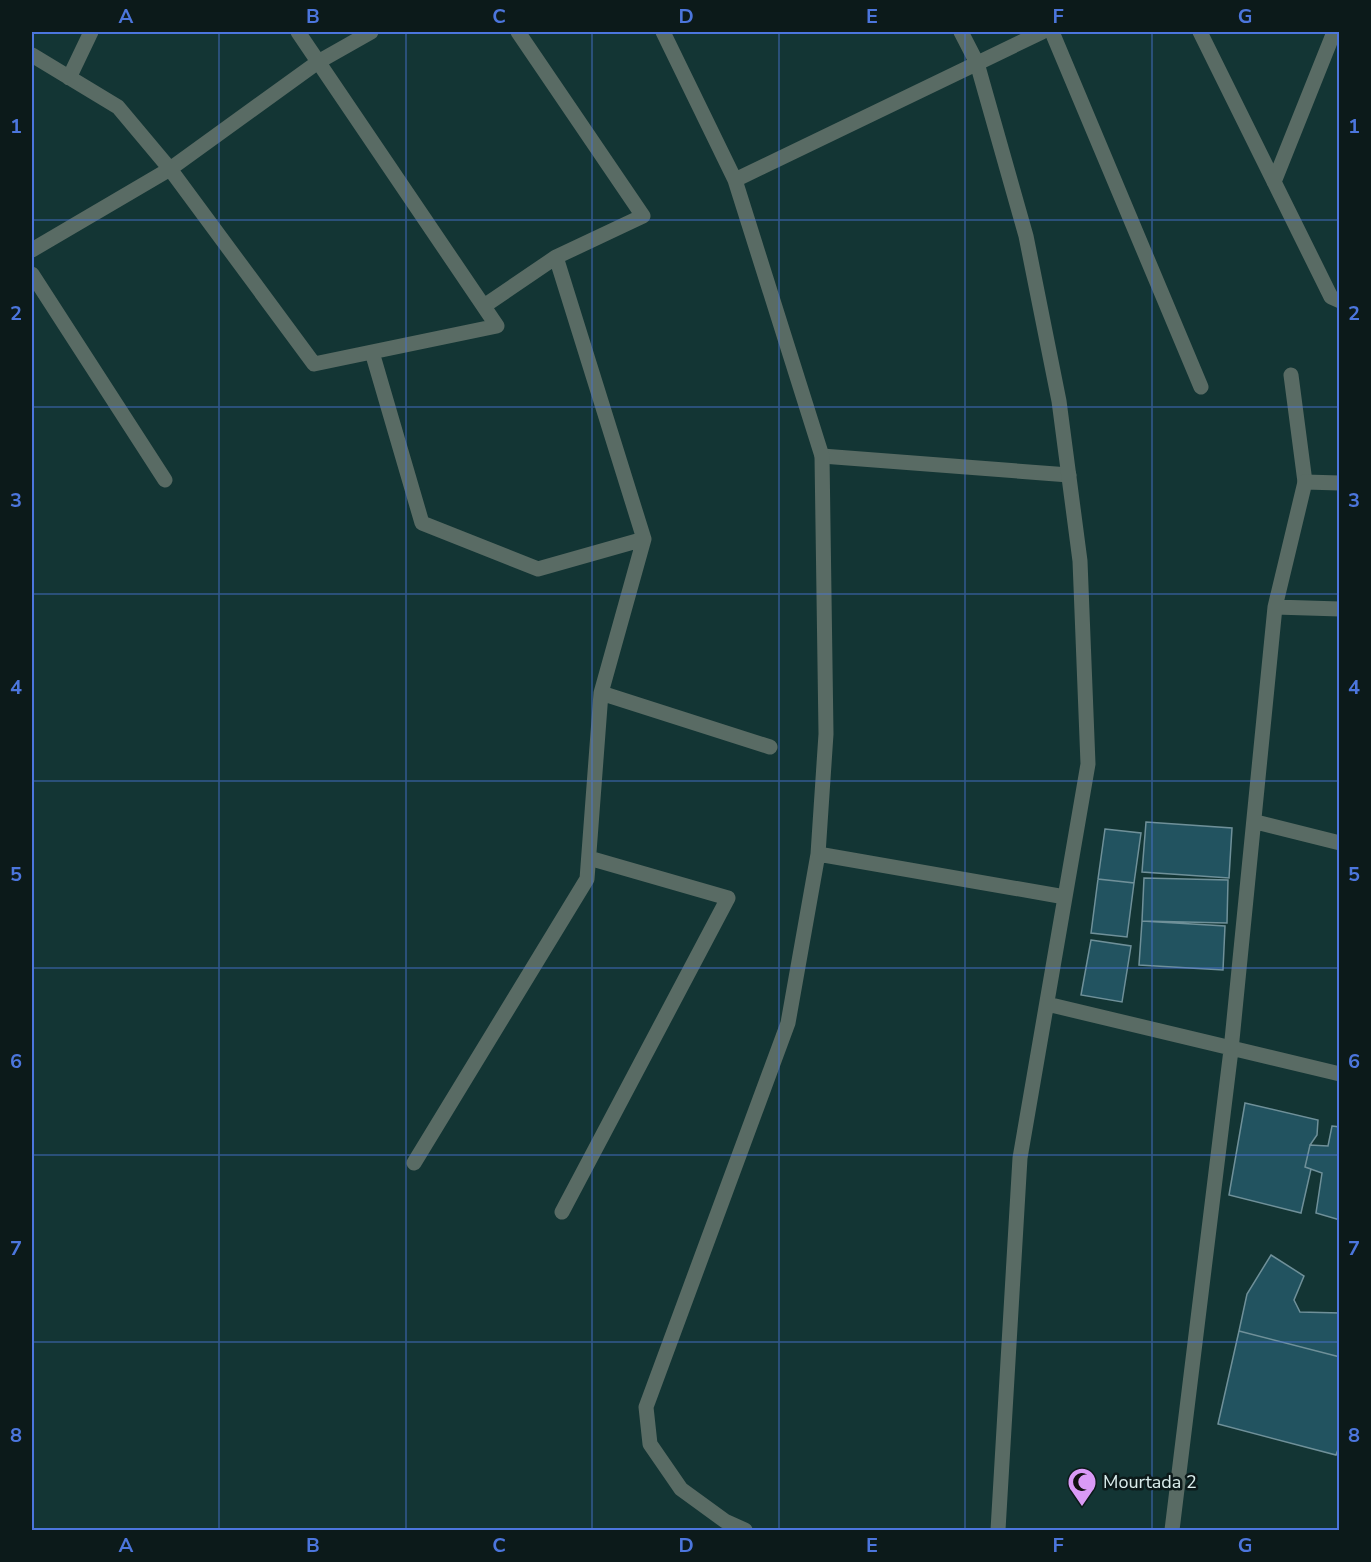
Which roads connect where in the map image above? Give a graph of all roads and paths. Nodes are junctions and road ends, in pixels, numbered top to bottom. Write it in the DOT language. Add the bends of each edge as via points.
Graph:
graph roads {
  1 [pos="91,32"];
  2 [pos="298,32"];
  3 [pos="370,32"];
  4 [pos="519,32"];
  5 [pos="663,32"];
  6 [pos="961,32"];
  7 [pos="1042,32"];
  8 [pos="1052,32"];
  9 [pos="1200,32"];
  10 [pos="1334,32"];
  11 [pos="32,56"];
  12 [pos="318,62"];
  13 [pos="977,63"];
  14 [pos="69,78"];
  15 [pos="170,169"];
  16 [pos="735,180"];
  17 [pos="1274,182"];
  18 [pos="32,250"];
  19 [pos="556,257"];
  20 [pos="32,274"];
  21 [pos="1340,301"];
  22 [pos="484,306"];
  23 [pos="372,352"];
  24 [pos="1291,375"];
  25 [pos="1201,387"];
  26 [pos="822,456"];
  27 [pos="1069,475"];
  28 [pos="165,480"];
  29 [pos="1305,482"];
  30 [pos="1340,483"];
  31 [pos="644,539"];
  32 [pos="1275,607"];
  33 [pos="1340,609"];
  34 [pos="601,693"];
  35 [pos="770,747"];
  36 [pos="1256,822"];
  37 [pos="1340,843"];
  38 [pos="818,854"];
  39 [pos="589,858"];
  40 [pos="1065,897"];
  41 [pos="1047,1004"];
  42 [pos="1231,1050"];
  43 [pos="1340,1074"];
  44 [pos="414,1163"];
  45 [pos="562,1212"];
  46 [pos="745,1530"];
  47 [pos="998,1530"];
  48 [pos="1172,1530"];
  1 -- 14 [label="street"];
  2 -- 12 [label="street"];
  3 -- 12 [label="street"];
  4 -- 19 [label="street" via="643,216"];
  5 -- 16 [label="street"];
  6 -- 13 [label="street"];
  7 -- 13 [label="street"];
  8 -- 25 [label="street"];
  9 -- 17 [label="street"];
  10 -- 17 [label="street"];
  11 -- 14 [label="street"];
  12 -- 15 [label="street"];
  12 -- 22 [label="street"];
  13 -- 16 [label="street"];
  13 -- 27 [label="street" via="1026,236 1059,400"];
  14 -- 15 [label="street" via="118,107"];
  15 -- 18 [label="street"];
  15 -- 23 [label="street" via="314,364"];
  16 -- 26 [label="street"];
  17 -- 21 [label="street" via="1331,297"];
  19 -- 22 [label="street"];
  19 -- 31 [label="street"];
  20 -- 28 [label="street"];
  22 -- 23 [label="street" via="497,326"];
  23 -- 31 [label="street" via="422,523 538,569"];
  24 -- 29 [label="street"];
  26 -- 27 [label="street"];
  26 -- 38 [label="street" via="826,734"];
  27 -- 40 [label="street" via="1080,561 1088,764"];
  29 -- 30 [label="street"];
  29 -- 32 [label="street"];
  31 -- 34 [label="street"];
  32 -- 33 [label="street"];
  32 -- 36 [label="street"];
  34 -- 35 [label="street"];
  34 -- 39 [label="street"];
  36 -- 37 [label="street"];
  36 -- 42 [label="street"];
  38 -- 40 [label="street"];
  38 -- 46 [label="street" via="788,1023 646,1407 650,1444 681,1489 725,1521"];
  39 -- 44 [label="street" via="587,879"];
  39 -- 45 [label="street" via="728,898"];
  40 -- 41 [label="street"];
  41 -- 42 [label="street"];
  41 -- 47 [label="street" via="1020,1158"];
  42 -- 43 [label="street"];
  42 -- 48 [label="street"];
}
